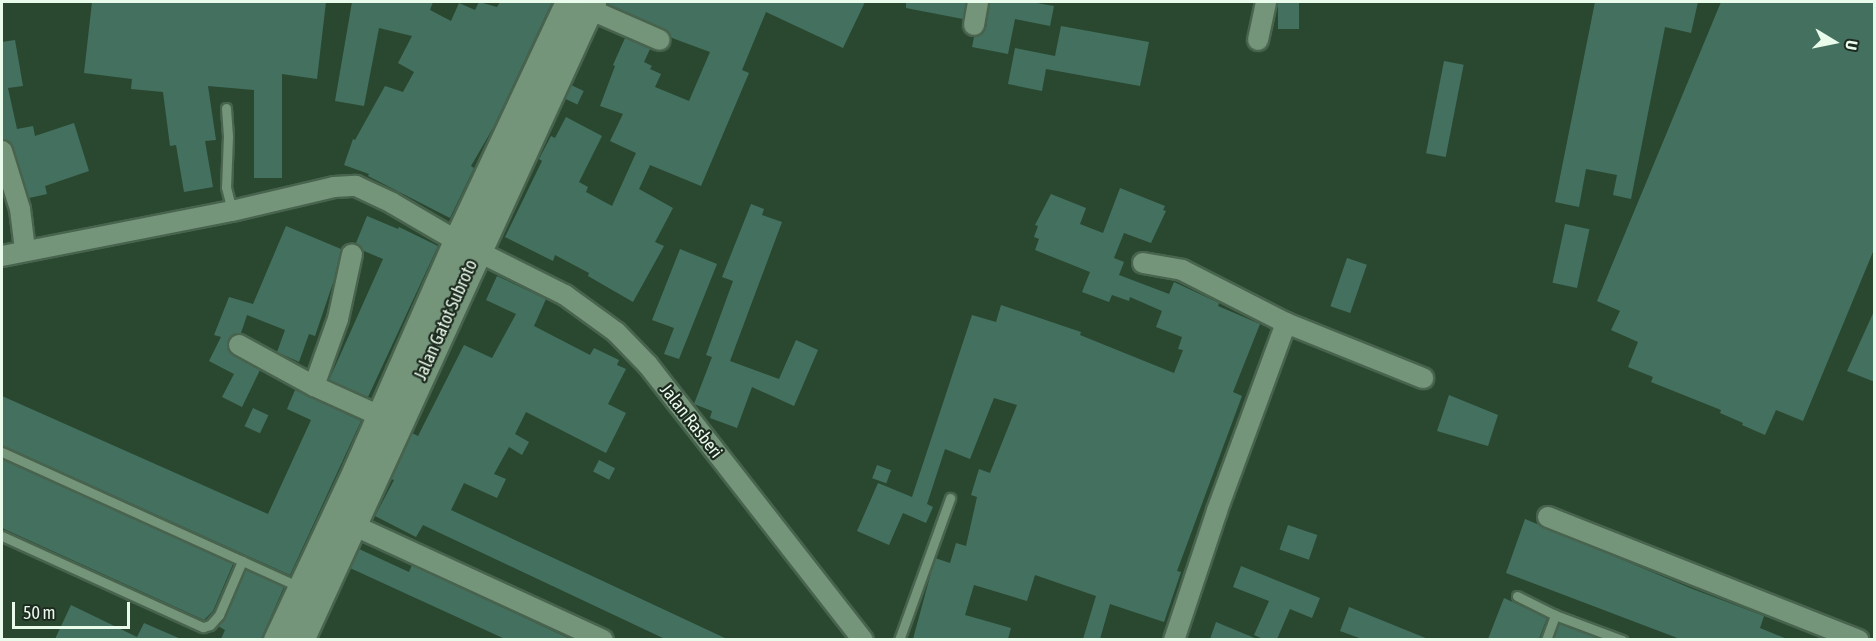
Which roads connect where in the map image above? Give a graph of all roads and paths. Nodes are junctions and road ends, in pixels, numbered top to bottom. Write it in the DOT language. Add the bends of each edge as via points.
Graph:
graph roads {
  1 [pos="978,2"];
  2 [pos="1266,2"];
  3 [pos="583,4"];
  4 [pos="974,24"];
  5 [pos="660,40"];
  6 [pos="1258,40"];
  7 [pos="226,108"];
  8 [pos="2,151"];
  9 [pos="232,211"];
  10 [pos="467,246"];
  11 [pos="25,250"];
  12 [pos="352,254"];
  13 [pos="2,256"];
  14 [pos="1143,264"];
  15 [pos="1286,323"];
  16 [pos="239,345"];
  17 [pos="1423,378"];
  18 [pos="314,386"];
  19 [pos="380,416"];
  20 [pos="2,452"];
  21 [pos="950,498"];
  22 [pos="1548,517"];
  23 [pos="353,525"];
  24 [pos="2,536"];
  25 [pos="242,561"];
  26 [pos="310,592"];
  27 [pos="1517,597"];
  28 [pos="1555,615"];
  29 [pos="277,639"];
  30 [pos="300,639"];
  31 [pos="603,639"];
  32 [pos="863,639"];
  33 [pos="899,639"];
  34 [pos="1174,639"];
  35 [pos="1546,639"];
  36 [pos="1622,639"];
  37 [pos="1858,639"];
  1 -- 4 [label="street"];
  2 -- 6 [label="street"];
  3 -- 5 [label="street"];
  3 -- 10 [label="main road, Jalan Gatot Subroto"];
  7 -- 9 [label="lane" via="226,187"];
  8 -- 11 [label="street" via="20,209"];
  9 -- 10 [label="street, Jalan Rasberi" via="334,187 356,186"];
  9 -- 11 [label="street, Jalan Rasberi"];
  10 -- 19 [label="main road"];
  10 -- 23 [label="main road, Jalan Gatot Subroto"];
  10 -- 32 [label="street, Jalan Rasberi" via="564,295 616,332 648,365"];
  11 -- 13 [label="street, Jalan Rasberi"];
  12 -- 18 [label="street" via="338,319"];
  14 -- 15 [label="street" via="1182,270"];
  15 -- 17 [label="street"];
  15 -- 34 [label="street"];
  16 -- 18 [label="street"];
  18 -- 19 [label="street"];
  19 -- 26 [label="main road"];
  20 -- 25 [label="lane"];
  21 -- 33 [label="lane"];
  22 -- 37 [label="street"];
  23 -- 26 [label="main road, Jalan Gatot Subroto"];
  23 -- 31 [label="street"];
  24 -- 25 [label="lane" via="203,627 219,615"];
  25 -- 26 [label="lane"];
  26 -- 29 [label="main road"];
  26 -- 30 [label="main road, Jalan Gatot Subroto"];
  27 -- 28 [label="lane"];
  28 -- 35 [label="lane"];
  28 -- 36 [label="lane"];
}
